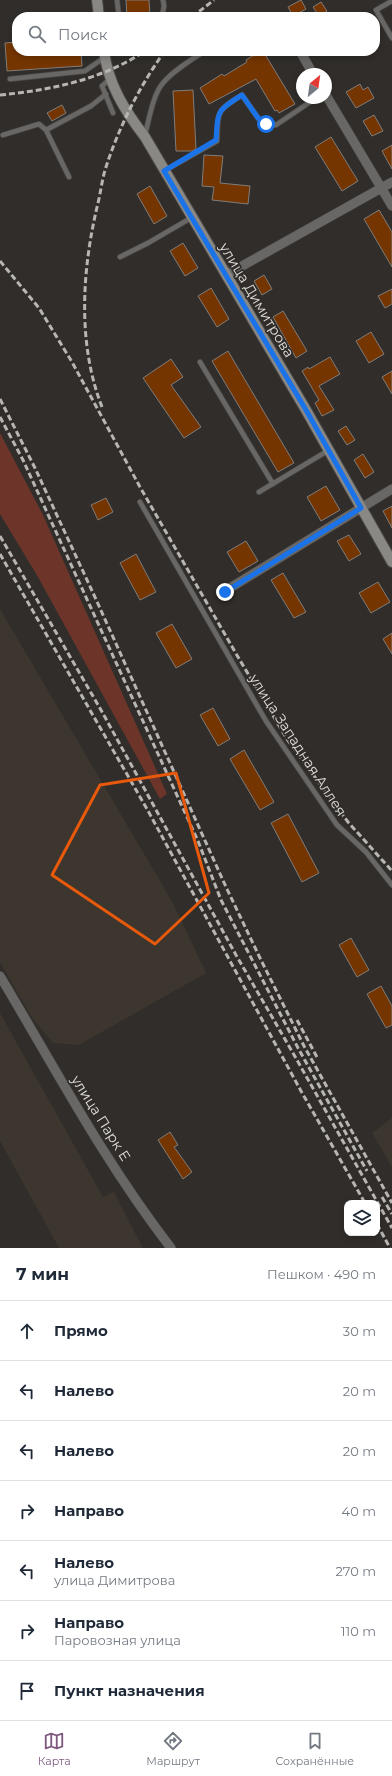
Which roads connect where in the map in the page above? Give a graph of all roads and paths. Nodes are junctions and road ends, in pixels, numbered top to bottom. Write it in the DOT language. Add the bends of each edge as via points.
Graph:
graph roads {
  1 [pos="97,0"];
  2 [pos="117,0"];
  3 [pos="163,0"];
  4 [pos="392,1"];
  5 [pos="98,12"];
  6 [pos="118,12"];
  7 [pos="163,12"];
  8 [pos="377,12"];
  9 [pos="380,17"];
  10 [pos="392,38"];
  11 [pos="102,56"];
  12 [pos="105,56"];
  13 [pos="198,56"];
  14 [pos="303,56"];
  15 [pos="310,68"];
  16 [pos="111,78"];
  17 [pos="10,79"];
  18 [pos="106,94"];
  19 [pos="307,104"];
  20 [pos="331,104"];
  21 [pos="113,113"];
  22 [pos="46,130"];
  23 [pos="3,135"];
  24 [pos="145,137"];
  25 [pos="164,171"];
  26 [pos="69,177"];
  27 [pos="392,182"];
  28 [pos="382,188"];
  29 [pos="392,206"];
  30 [pos="191,218"];
  31 [pos="120,257"];
  32 [pos="226,275"];
  33 [pos="200,362"];
  34 [pos="329,450"];
  35 [pos="273,484"];
  36 [pos="392,489"];
  37 [pos="260,492"];
  38 [pos="140,502"];
  39 [pos="361,508"];
  40 [pos="392,562"];
  41 [pos="225,592"];
  42 [pos="392,885"];
  43 [pos="0,976"];
  44 [pos="171,1248"];
  1 -- 5 [label="street"];
  2 -- 6 [label="lane"];
  3 -- 7 [label="lane"];
  4 -- 8 [label="lane" via="376,10"];
  9 -- 10 [label="lane"];
  11 -- 17 [label="lane" via="85,71"];
  12 -- 16 [label="street, улица Димитрова"];
  13 -- 24 [label="lane" via="162,84"];
  14 -- 15 [label="street"];
  16 -- 18 [label="lane" via="102,86"];
  16 -- 24 [label="street, улица Димитрова" via="128,115"];
  18 -- 21 [label="lane"];
  18 -- 22 [label="lane" via="92,106"];
  19 -- 25 [label="lane" via="276,125 266,124 258,118 242,95 223,106 218,118 216,140"];
  20 -- 28 [label="street"];
  22 -- 23 [label="lane" via="39,124"];
  22 -- 26 [label="lane"];
  24 -- 25 [label="street, улица Димитрова"];
  25 -- 30 [label="street, улица Димитрова"];
  27 -- 28 [label="street"];
  28 -- 29 [label="street"];
  28 -- 32 [label="street"];
  30 -- 31 [label="lane"];
  30 -- 32 [label="street, улица Димитрова"];
  32 -- 34 [label="street, улица Димитрова"];
  33 -- 35 [label="lane"];
  34 -- 35 [label="lane"];
  34 -- 39 [label="street, улица Димитрова"];
  35 -- 37 [label="lane"];
  36 -- 39 [label="street"];
  38 -- 42 [label="lane, улица Западная Аллея" via="266,721 337,825 366,852"];
  39 -- 40 [label="street, улица Димитрова"];
  39 -- 41 [label="street"];
  43 -- 44 [label="street, улица Парк Е" via="75,1105 149,1219"];
}
